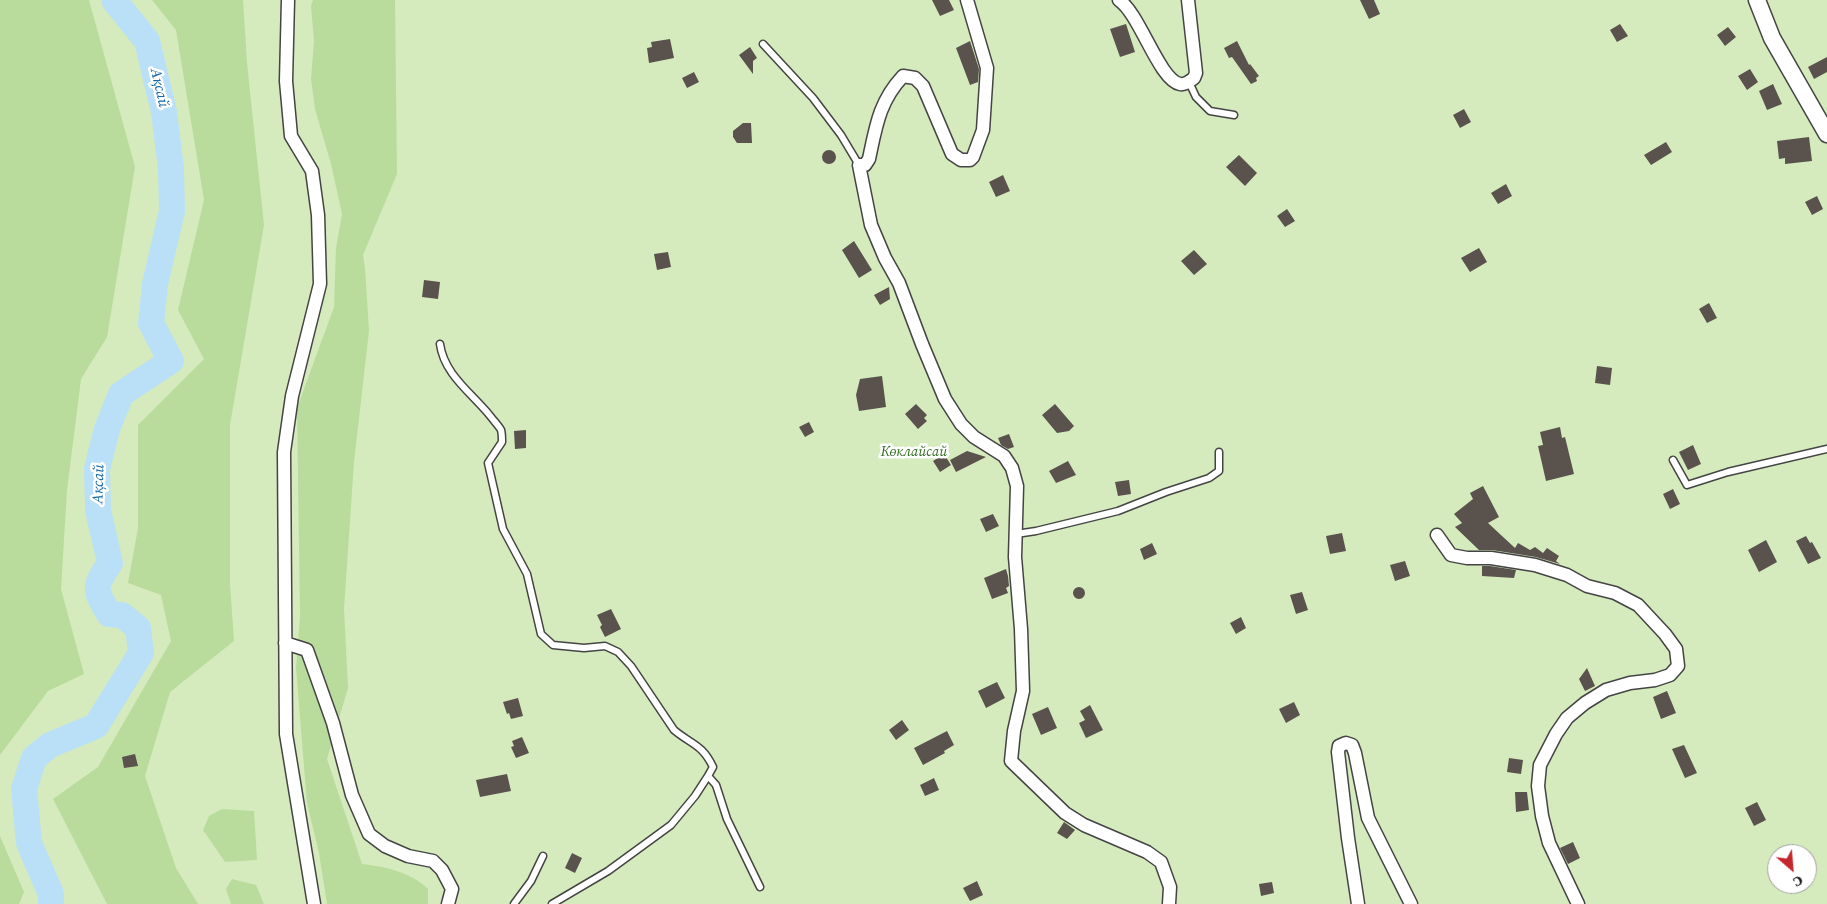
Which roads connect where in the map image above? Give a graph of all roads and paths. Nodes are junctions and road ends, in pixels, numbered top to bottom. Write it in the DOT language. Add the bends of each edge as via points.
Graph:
graph roads {
  1 [pos="288,0"];
  2 [pos="967,0"];
  3 [pos="1119,0"];
  4 [pos="1188,0"];
  5 [pos="1757,0"];
  6 [pos="763,44"];
  7 [pos="1189,82"];
  8 [pos="1234,115"];
  9 [pos="1827,134"];
  10 [pos="859,165"];
  11 [pos="440,344"];
  12 [pos="1827,449"];
  13 [pos="1219,452"];
  14 [pos="1673,460"];
  15 [pos="1016,534"];
  16 [pos="1437,535"];
  17 [pos="285,643"];
  18 [pos="708,776"];
  19 [pos="542,856"];
  20 [pos="760,887"];
  21 [pos="314,904"];
  22 [pos="448,904"];
  23 [pos="514,904"];
  24 [pos="552,904"];
  25 [pos="1169,904"];
  26 [pos="1358,904"];
  27 [pos="1411,904"];
  28 [pos="1578,904"];
  1 -- 17 [label="street" via="286,81 291,136 312,171 318,215 320,284 292,396 284,452"];
  2 -- 10 [label="street" via="987,68 982,130 973,157 965,161 952,154 923,86 915,78 903,76 881,109 869,159 865,165"];
  3 -- 7 [label="street" via="1140,28 1167,75 1178,83"];
  4 -- 7 [label="street" via="1196,74"];
  5 -- 9 [label="street" via="1772,38"];
  6 -- 10 [label="lane" via="813,98"];
  7 -- 8 [label="lane" via="1196,96 1210,111"];
  10 -- 15 [label="street" via="871,225 899,283 945,399 961,424 974,437 1004,456 1012,468 1017,486"];
  11 -- 18 [label="lane" via="441,352 462,387 501,430 502,442 488,463 503,529 527,574 542,634 552,645 605,646 618,652 674,730 707,754 713,767"];
  12 -- 14 [label="lane" via="1687,485"];
  13 -- 15 [label="lane" via="1219,471 1209,478 1118,511"];
  15 -- 25 [label="street" via="1023,691 1011,762 1065,813 1084,825 1147,852 1161,862 1170,886"];
  16 -- 28 [label="street" via="1451,555 1535,565 1567,575 1587,586 1615,593 1638,605 1676,649 1678,666 1670,674 1606,690 1584,703 1567,718 1540,765 1538,786 1549,844"];
  17 -- 21 [label="street" via="286,734"];
  17 -- 22 [label="street" via="307,650 333,724 352,795 369,834 408,856 434,861 452,889"];
  18 -- 20 [label="lane" via="716,785 724,811"];
  18 -- 24 [label="lane" via="671,825 608,871"];
  19 -- 23 [label="lane" via="531,881"];
  26 -- 27 [label="street" via="1338,752 1339,746 1346,743 1352,745 1355,753 1368,818"];
}
